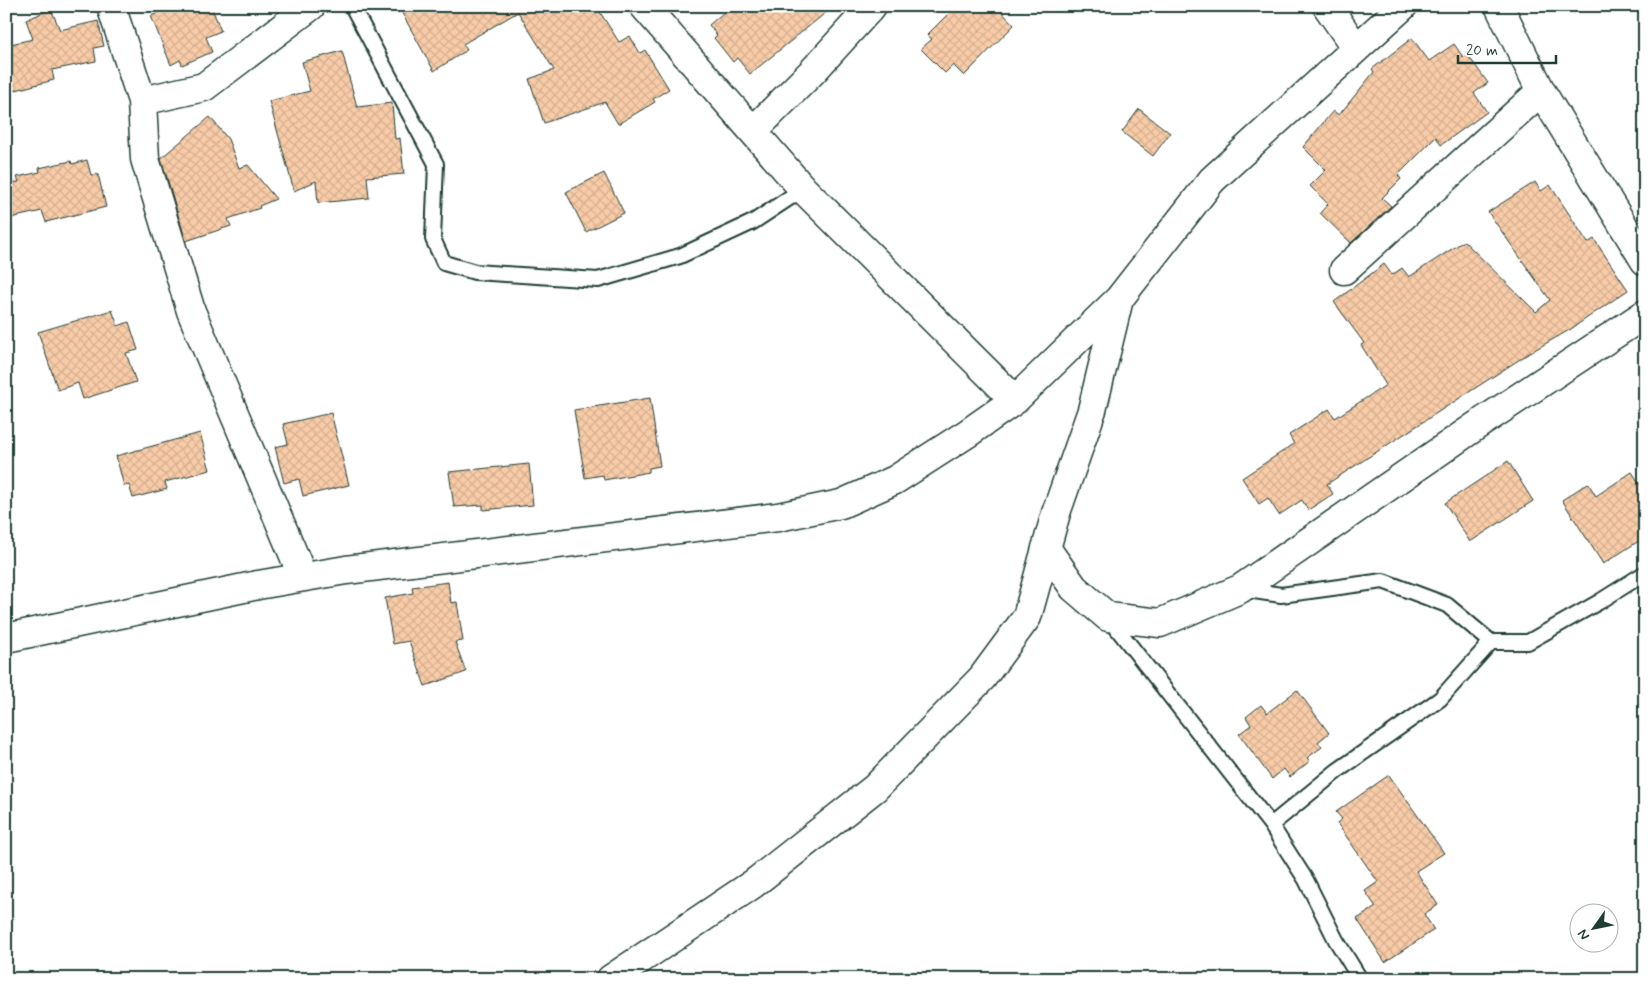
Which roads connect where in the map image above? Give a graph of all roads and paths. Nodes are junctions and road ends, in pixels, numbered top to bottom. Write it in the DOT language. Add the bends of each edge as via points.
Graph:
graph roads {
  1 [pos="111,6"];
  2 [pos="311,6"];
  3 [pos="352,6"];
  4 [pos="644,6"];
  5 [pos="872,6"];
  6 [pos="1327,6"];
  7 [pos="1403,6"];
  8 [pos="1499,6"];
  9 [pos="1356,48"];
  10 [pos="1541,91"];
  11 [pos="142,101"];
  12 [pos="753,131"];
  13 [pos="803,189"];
  14 [pos="1645,261"];
  15 [pos="1344,270"];
  16 [pos="1119,299"];
  17 [pos="1645,314"];
  18 [pos="1014,400"];
  19 [pos="1046,548"];
  20 [pos="1645,573"];
  21 [pos="303,577"];
  22 [pos="1240,589"];
  23 [pos="1108,617"];
  24 [pos="6,638"];
  25 [pos="1490,642"];
  26 [pos="1270,824"];
  27 [pos="611,979"];
  28 [pos="1360,979"];
  1 -- 11 [label="street"];
  2 -- 11 [label="street" via="204,87"];
  3 -- 13 [label="lane" via="436,164 434,239 444,263 475,272 598,280 680,256 753,222"];
  4 -- 12 [label="street"];
  5 -- 12 [label="street" via="814,71"];
  6 -- 9 [label="street"];
  7 -- 9 [label="street"];
  8 -- 10 [label="street"];
  9 -- 16 [label="street" via="1212,180"];
  10 -- 14 [label="street"];
  10 -- 15 [label="street"];
  11 -- 21 [label="street" via="145,159 192,311"];
  12 -- 13 [label="street"];
  13 -- 18 [label="street"];
  16 -- 18 [label="street"];
  16 -- 19 [label="street" via="1092,410"];
  17 -- 22 [label="street"];
  18 -- 21 [label="street" via="895,480 841,504 778,517"];
  19 -- 23 [label="street" via="1074,588"];
  19 -- 27 [label="street" via="1027,617 982,678 875,788 753,884"];
  20 -- 25 [label="lane" via="1528,642"];
  21 -- 24 [label="street"];
  22 -- 23 [label="street" via="1160,623"];
  22 -- 25 [label="lane" via="1281,595 1383,581 1447,604"];
  23 -- 26 [label="lane"];
  25 -- 26 [label="lane" via="1440,699 1337,771"];
  26 -- 28 [label="lane" via="1306,880"];
}
